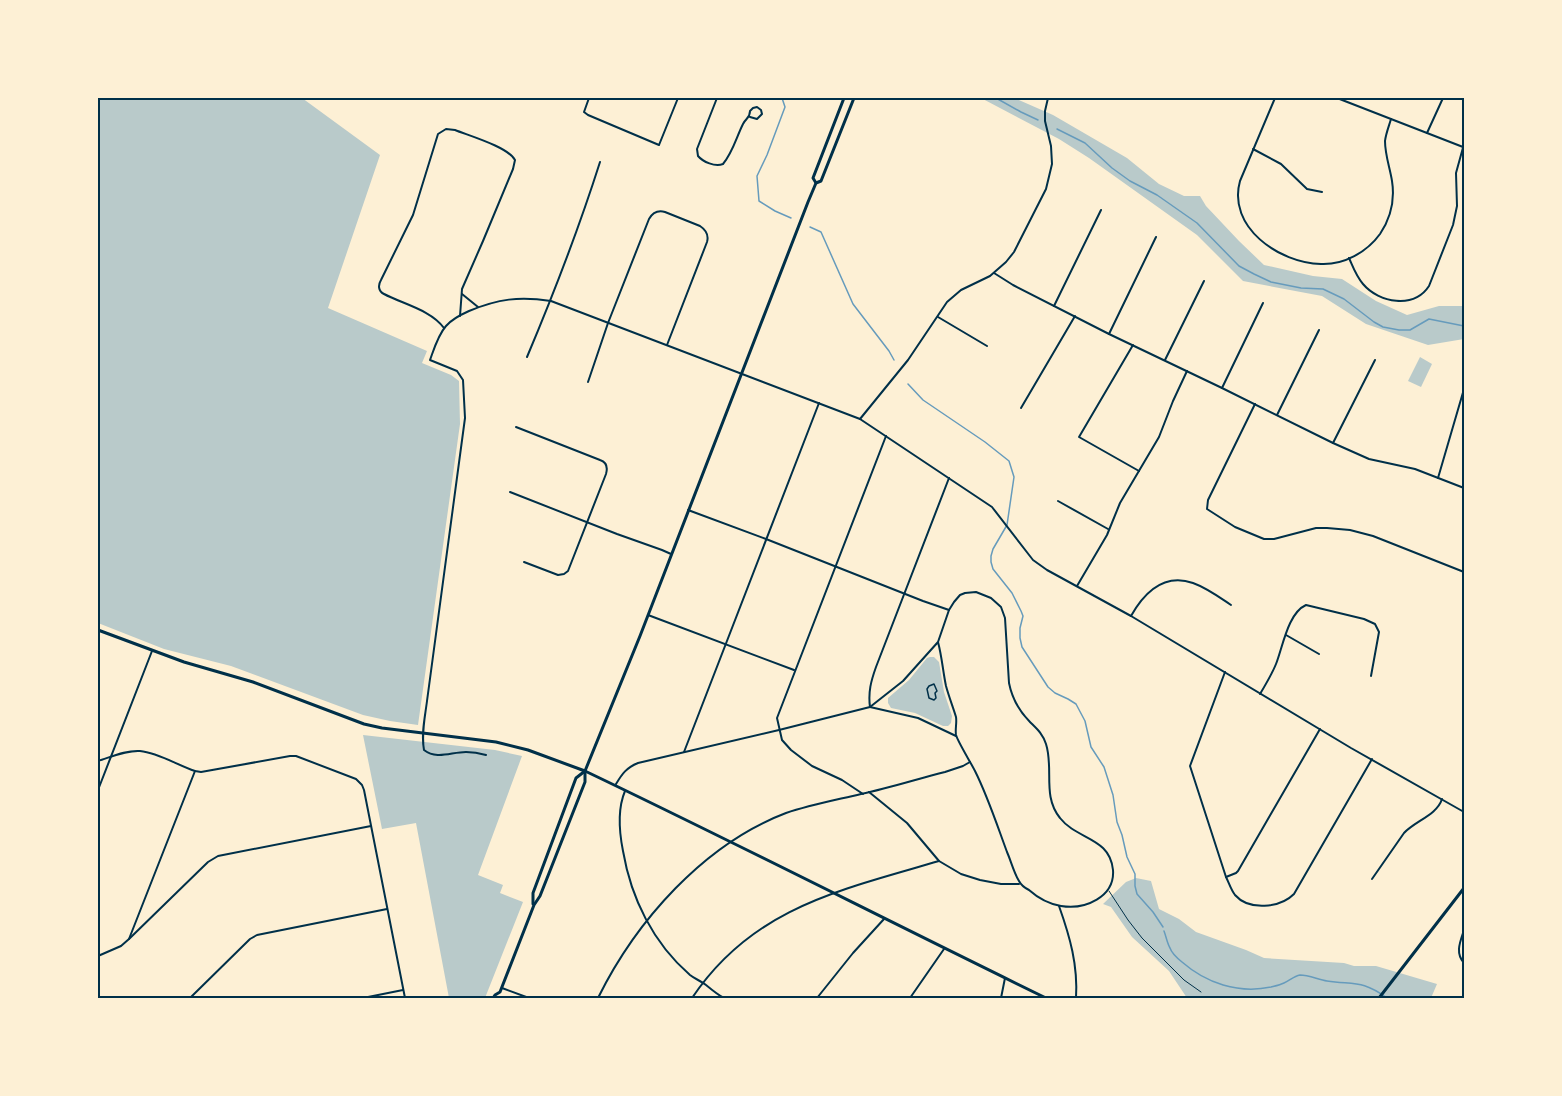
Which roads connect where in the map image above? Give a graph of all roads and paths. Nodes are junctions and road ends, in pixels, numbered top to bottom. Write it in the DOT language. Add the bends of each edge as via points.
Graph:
graph roads {
  1 [pos="589,98"];
  2 [pos="678,98"];
  3 [pos="717,98"];
  4 [pos="844,98"];
  5 [pos="854,98"];
  6 [pos="1048,98"];
  7 [pos="1275,98"];
  8 [pos="1337,98"];
  9 [pos="1443,98"];
  10 [pos="750,117"];
  11 [pos="1391,119"];
  12 [pos="1427,133"];
  13 [pos="1464,146"];
  14 [pos="1253,149"];
  15 [pos="600,162"];
  16 [pos="816,183"];
  17 [pos="1322,192"];
  18 [pos="1101,210"];
  19 [pos="1156,237"];
  20 [pos="1349,258"];
  21 [pos="994,273"];
  22 [pos="1204,281"];
  23 [pos="462,294"];
  24 [pos="550,301"];
  25 [pos="1263,303"];
  26 [pos="1054,306"];
  27 [pos="479,307"];
  28 [pos="460,316"];
  29 [pos="1075,316"];
  30 [pos="938,317"];
  31 [pos="608,323"];
  32 [pos="444,328"];
  33 [pos="1319,330"];
  34 [pos="1109,334"];
  35 [pos="667,345"];
  36 [pos="1133,345"];
  37 [pos="987,346"];
  38 [pos="527,357"];
  39 [pos="1165,360"];
  40 [pos="1375,360"];
  41 [pos="1187,371"];
  42 [pos="741,374"];
  43 [pos="588,382"];
  44 [pos="1222,388"];
  45 [pos="1464,389"];
  46 [pos="819,404"];
  47 [pos="1255,404"];
  48 [pos="1021,408"];
  49 [pos="1277,415"];
  50 [pos="860,419"];
  51 [pos="516,427"];
  52 [pos="886,436"];
  53 [pos="1334,443"];
  54 [pos="1139,471"];
  55 [pos="949,478"];
  56 [pos="1438,478"];
  57 [pos="1464,488"];
  58 [pos="510,492"];
  59 [pos="1058,501"];
  60 [pos="688,510"];
  61 [pos="587,522"];
  62 [pos="1109,530"];
  63 [pos="766,539"];
  64 [pos="671,554"];
  65 [pos="524,562"];
  66 [pos="835,566"];
  67 [pos="1464,572"];
  68 [pos="1077,586"];
  69 [pos="904,593"];
  70 [pos="1231,605"];
  71 [pos="949,610"];
  72 [pos="648,615"];
  73 [pos="1131,616"];
  74 [pos="98,630"];
  75 [pos="1286,635"];
  76 [pos="938,642"];
  77 [pos="726,644"];
  78 [pos="152,651"];
  79 [pos="1319,654"];
  80 [pos="795,671"];
  81 [pos="1225,672"];
  82 [pos="1371,676"];
  83 [pos="937,691"];
  84 [pos="1260,694"];
  85 [pos="870,707"];
  86 [pos="1320,729"];
  87 [pos="779,730"];
  88 [pos="423,733"];
  89 [pos="956,736"];
  90 [pos="684,752"];
  91 [pos="486,755"];
  92 [pos="111,756"];
  93 [pos="1372,759"];
  94 [pos="98,761"];
  95 [pos="969,762"];
  96 [pos="195,771"];
  97 [pos="585,771"];
  98 [pos="615,786"];
  99 [pos="98,790"];
  100 [pos="625,790"];
  101 [pos="869,792"];
  102 [pos="863,794"];
  103 [pos="1442,799"];
  104 [pos="1464,812"];
  105 [pos="371,826"];
  106 [pos="731,842"];
  107 [pos="939,861"];
  108 [pos="1226,877"];
  109 [pos="1372,879"];
  110 [pos="1020,884"];
  111 [pos="1464,888"];
  112 [pos="1108,890"];
  113 [pos="832,893"];
  114 [pos="534,905"];
  115 [pos="1059,906"];
  116 [pos="388,909"];
  117 [pos="884,919"];
  118 [pos="647,920"];
  119 [pos="1464,930"];
  120 [pos="129,939"];
  121 [pos="944,948"];
  122 [pos="98,956"];
  123 [pos="1464,963"];
  124 [pos="1005,978"];
  125 [pos="703,983"];
  126 [pos="403,990"];
  127 [pos="501,990"];
  128 [pos="1201,992"];
  129 [pos="502,998"];
  130 [pos="190,999"];
  131 [pos="363,999"];
  132 [pos="405,999"];
  133 [pos="494,999"];
  134 [pos="529,999"];
  135 [pos="598,999"];
  136 [pos="692,999"];
  137 [pos="724,999"];
  138 [pos="817,999"];
  139 [pos="910,999"];
  140 [pos="1000,999"];
  141 [pos="1046,999"];
  142 [pos="1076,999"];
  143 [pos="1379,999"];
  1 -- 2 [label="street" via="584,112 588,115 659,145"];
  3 -- 10 [label="street" via="697,149 702,160 717,166 723,164"];
  4 -- 16 [label="main road" via="813,178"];
  5 -- 16 [label="main road" via="821,181"];
  6 -- 21 [label="street" via="1045,122 1052,156 1046,189 1014,252"];
  7 -- 14 [label="street"];
  8 -- 11 [label="street"];
  9 -- 12 [label="street"];
  10 -- 10 [label="street" via="753,108 761,110 760,117"];
  11 -- 12 [label="street"];
  11 -- 20 [label="street" via="1385,141 1393,189 1389,216 1373,242"];
  12 -- 13 [label="street"];
  13 -- 20 [label="street" via="1457,166 1453,225 1425,292 1406,300 1380,297 1360,281"];
  14 -- 17 [label="street" via="1281,164 1307,189"];
  14 -- 20 [label="street" via="1237,194 1248,227 1265,243 1295,259 1322,264"];
  15 -- 24 [label="street"];
  16 -- 42 [label="main road"];
  18 -- 26 [label="street"];
  19 -- 34 [label="street"];
  21 -- 26 [label="street"];
  21 -- 30 [label="street" via="961,290"];
  22 -- 39 [label="street"];
  23 -- 27 [label="street"];
  23 -- 28 [label="street"];
  23 -- 32 [label="street" via="515,160 502,149 446,129 437,137 413,215 379,287 384,294 425,313"];
  24 -- 27 [label="street" via="512,298"];
  24 -- 31 [label="street"];
  24 -- 38 [label="street"];
  25 -- 44 [label="street"];
  26 -- 29 [label="street"];
  27 -- 28 [label="street"];
  28 -- 32 [label="street"];
  29 -- 34 [label="street"];
  29 -- 48 [label="street"];
  30 -- 37 [label="street"];
  30 -- 50 [label="street"];
  31 -- 35 [label="street"];
  31 -- 35 [label="street" via="649,219 656,212 665,212 703,228 708,236"];
  31 -- 43 [label="street"];
  32 -- 88 [label="street" via="430,360 457,371 463,380 465,418"];
  33 -- 49 [label="street"];
  34 -- 36 [label="street"];
  35 -- 42 [label="street"];
  36 -- 39 [label="street"];
  36 -- 54 [label="street" via="1079,437"];
  39 -- 41 [label="street"];
  40 -- 53 [label="street"];
  41 -- 44 [label="street"];
  41 -- 54 [label="street" via="1159,437"];
  42 -- 46 [label="street"];
  42 -- 60 [label="main road"];
  44 -- 47 [label="street"];
  45 -- 56 [label="street"];
  46 -- 50 [label="street"];
  46 -- 63 [label="street"];
  47 -- 49 [label="street"];
  47 -- 67 [label="street" via="1207,509 1264,539 1316,528 1350,530"];
  49 -- 53 [label="street"];
  50 -- 52 [label="street"];
  51 -- 61 [label="street" via="604,463 606,474"];
  52 -- 55 [label="street"];
  52 -- 66 [label="street"];
  53 -- 56 [label="street" via="1369,459 1406,466"];
  54 -- 62 [label="street"];
  55 -- 68 [label="street" via="998,512 1033,560"];
  55 -- 69 [label="street"];
  56 -- 57 [label="street"];
  58 -- 61 [label="street"];
  59 -- 62 [label="street"];
  60 -- 63 [label="street"];
  60 -- 64 [label="main road"];
  61 -- 64 [label="street"];
  61 -- 65 [label="street" via="566,573 558,575"];
  62 -- 68 [label="street"];
  63 -- 66 [label="street"];
  63 -- 77 [label="street"];
  64 -- 72 [label="main road"];
  66 -- 69 [label="street"];
  66 -- 80 [label="street"];
  68 -- 73 [label="street"];
  69 -- 71 [label="street"];
  69 -- 85 [label="street" via="871,682"];
  70 -- 73 [label="street" via="1195,584 1175,581 1150,591"];
  71 -- 76 [label="street"];
  71 -- 112 [label="street" via="960,595 971,592 986,595 1000,607 1005,618 1011,692 1014,702 1045,742 1051,804 1065,824 1107,852 1113,874"];
  72 -- 77 [label="street"];
  72 -- 97 [label="main road"];
  73 -- 81 [label="street"];
  74 -- 78 [label="main road"];
  75 -- 79 [label="street"];
  75 -- 82 [label="street" via="1296,613 1306,605 1372,622 1379,632"];
  75 -- 84 [label="street"];
  76 -- 85 [label="street" via="903,681"];
  76 -- 89 [label="street" via="956,717"];
  77 -- 80 [label="street"];
  77 -- 90 [label="street"];
  78 -- 88 [label="main road" via="253,682 364,724"];
  78 -- 92 [label="street"];
  80 -- 87 [label="street" via="778,715"];
  81 -- 84 [label="street"];
  81 -- 108 [label="street" via="1190,769"];
  83 -- 83 [label="street" via="934,684 929,686 929,698 934,700"];
  84 -- 86 [label="street"];
  85 -- 87 [label="street"];
  85 -- 89 [label="street" via="918,718"];
  86 -- 93 [label="street"];
  86 -- 108 [label="street" via="1238,871"];
  87 -- 90 [label="street"];
  87 -- 102 [label="street" via="784,742 800,758"];
  88 -- 91 [label="street" via="424,750 429,754"];
  88 -- 97 [label="main road" via="514,746"];
  89 -- 95 [label="street"];
  90 -- 98 [label="street" via="629,767"];
  92 -- 94 [label="street"];
  92 -- 96 [label="street" via="138,751"];
  92 -- 99 [label="street"];
  93 -- 103 [label="street"];
  93 -- 108 [label="street" via="1290,898 1274,905 1248,904 1234,894"];
  95 -- 101 [label="street"];
  95 -- 110 [label="street"];
  96 -- 105 [label="street" via="290,756 301,758 356,779 364,790"];
  96 -- 120 [label="street"];
  97 -- 98 [label="main road"];
  97 -- 114 [label="main road" via="585,782"];
  97 -- 114 [label="main road" via="576,778 532,893"];
  98 -- 100 [label="main road"];
  100 -- 106 [label="main road"];
  100 -- 118 [label="street" via="619,818 622,845 629,878"];
  101 -- 102 [label="street"];
  101 -- 107 [label="street" via="907,824"];
  102 -- 106 [label="street" via="786,813"];
  103 -- 104 [label="street"];
  103 -- 109 [label="street" via="1431,813 1404,833"];
  105 -- 116 [label="street"];
  105 -- 120 [label="street" via="218,856"];
  106 -- 113 [label="main road"];
  106 -- 118 [label="street" via="684,880"];
  107 -- 110 [label="street" via="980,880"];
  107 -- 113 [label="street"];
  110 -- 115 [label="street"];
  111 -- 143 [label="main road"];
  112 -- 115 [label="street" via="1092,902 1076,907"];
  112 -- 128 [label="lane" via="1142,938"];
  113 -- 117 [label="main road"];
  113 -- 125 [label="street" via="766,925 736,948"];
  114 -- 127 [label="main road"];
  115 -- 142 [label="street" via="1074,956"];
  116 -- 126 [label="street"];
  116 -- 130 [label="street" via="257,935"];
  117 -- 121 [label="main road"];
  117 -- 138 [label="street"];
  118 -- 125 [label="street" via="671,956"];
  118 -- 135 [label="street" via="618,961"];
  119 -- 123 [label="street" via="1459,952"];
  120 -- 122 [label="street"];
  121 -- 124 [label="main road"];
  121 -- 139 [label="street"];
  124 -- 140 [label="street"];
  124 -- 141 [label="main road"];
  125 -- 136 [label="street"];
  125 -- 137 [label="street"];
  126 -- 131 [label="street"];
  126 -- 132 [label="street"];
  127 -- 129 [label="main road"];
  127 -- 133 [label="main road"];
  127 -- 134 [label="street"];
}
